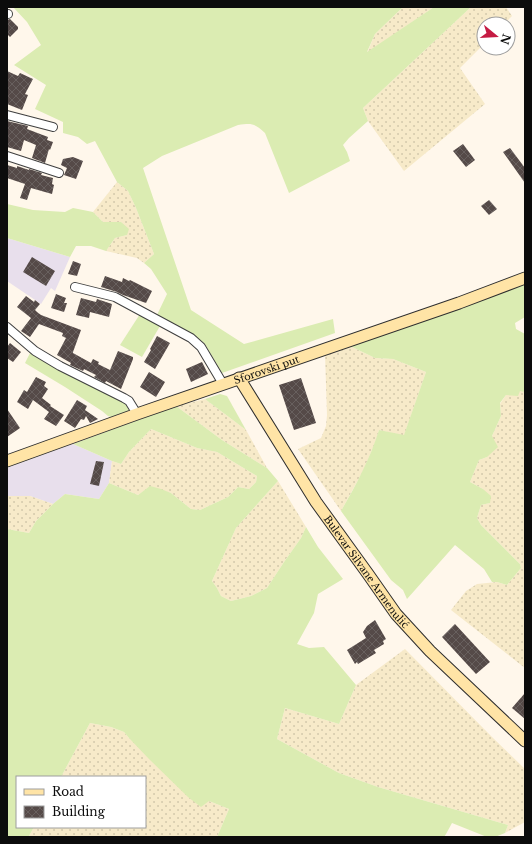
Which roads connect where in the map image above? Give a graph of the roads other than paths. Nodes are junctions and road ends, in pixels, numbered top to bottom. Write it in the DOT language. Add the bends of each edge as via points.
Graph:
graph roads {
  1 [pos="7,115"];
  2 [pos="53,127"];
  3 [pos="7,156"];
  4 [pos="59,173"];
  5 [pos="525,278"];
  6 [pos="75,287"];
  7 [pos="7,327"];
  8 [pos="239,378"];
  9 [pos="223,384"];
  10 [pos="137,414"];
  11 [pos="7,461"];
  12 [pos="525,741"];
  1 -- 2 [label="street"];
  3 -- 4 [label="street"];
  5 -- 8 [label="street, Sforovski put"];
  6 -- 9 [label="street" via="115,297 191,338 201,347"];
  7 -- 10 [label="street" via="35,351 124,398"];
  8 -- 9 [label="street, Sforovski put"];
  8 -- 12 [label="street, Bulevar Silvane Armenulić" via="316,502 396,614 430,651"];
  9 -- 10 [label="street, Sforovski put"];
  10 -- 11 [label="street, Sforovski put"];
}
